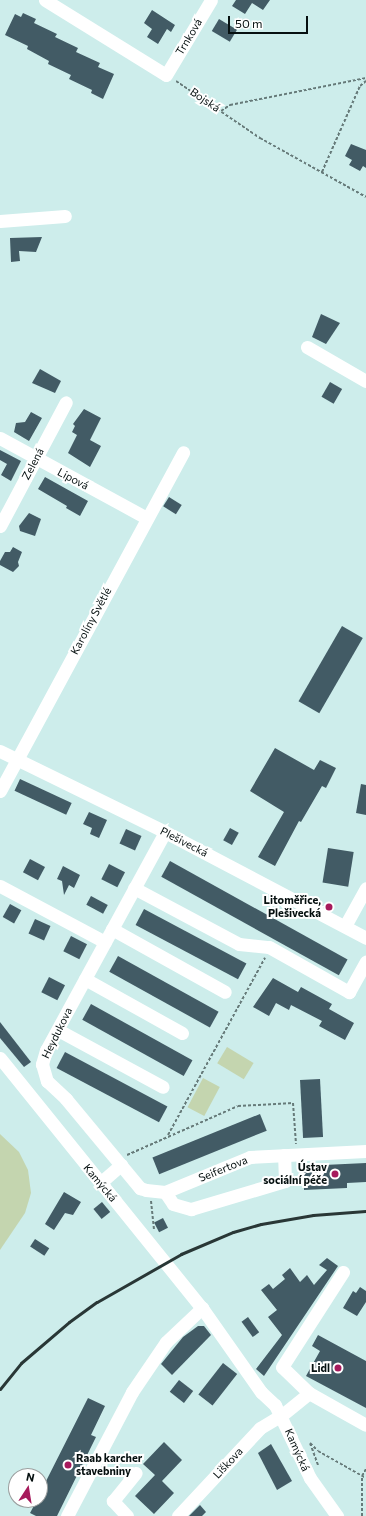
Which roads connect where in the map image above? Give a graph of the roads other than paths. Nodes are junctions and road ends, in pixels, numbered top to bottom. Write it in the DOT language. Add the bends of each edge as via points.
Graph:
graph roads {
  1 [pos="45,0"];
  2 [pos="211,0"];
  3 [pos="65,216"];
  4 [pos="0,221"];
  5 [pos="307,347"];
  6 [pos="366,381"];
  7 [pos="66,402"];
  8 [pos="0,438"];
  9 [pos="183,452"];
  10 [pos="36,459"];
  11 [pos="147,518"];
  12 [pos="0,526"];
  13 [pos="0,751"];
  14 [pos="17,759"];
  15 [pos="0,791"];
  16 [pos="165,832"];
  17 [pos="0,886"];
  18 [pos="134,888"];
  19 [pos="366,888"];
  20 [pos="345,926"];
  21 [pos="112,929"];
  22 [pos="366,938"];
  23 [pos="105,942"];
  24 [pos="366,961"];
  25 [pos="85,979"];
  26 [pos="225,992"];
  27 [pos="58,1030"];
  28 [pos="182,1033"];
  29 [pos="0,1058"];
  30 [pos="163,1087"];
  31 [pos="366,1151"];
  32 [pos="290,1155"];
  33 [pos="119,1163"];
  34 [pos="100,1183"];
  35 [pos="159,1192"];
  36 [pos="343,1272"];
  37 [pos="202,1308"];
  38 [pos="309,1392"];
  39 [pos="282,1415"];
  40 [pos="366,1425"];
  41 [pos="136,1473"];
  42 [pos="67,1516"];
  43 [pos="127,1516"];
  44 [pos="178,1516"];
  45 [pos="337,1516"];
  1 -- 2 [label="street, Trnková" via="166,75"];
  3 -- 4 [label="street"];
  5 -- 6 [label="street"];
  7 -- 10 [label="street, Zelená"];
  8 -- 10 [label="street, Lipová"];
  9 -- 11 [label="street, Karolíny Světlé"];
  10 -- 11 [label="street, Lipová"];
  10 -- 12 [label="street, Zelená"];
  11 -- 14 [label="street, Karolíny Světlé"];
  13 -- 14 [label="street, Plešivecká"];
  14 -- 15 [label="street, Karolíny Světlé"];
  14 -- 16 [label="street, Plešivecká"];
  16 -- 18 [label="street, Heydukova"];
  16 -- 20 [label="street, Plešivecká"];
  17 -- 23 [label="street"];
  18 -- 21 [label="street, Heydukova"];
  18 -- 24 [label="street" via="239,944 269,947 349,992"];
  19 -- 20 [label="street"];
  20 -- 22 [label="street, Plešivecká"];
  21 -- 23 [label="street, Heydukova"];
  21 -- 26 [label="street"];
  23 -- 25 [label="street, Heydukova"];
  25 -- 27 [label="street, Heydukova"];
  25 -- 28 [label="street"];
  27 -- 30 [label="street"];
  27 -- 33 [label="street, Heydukova" via="42,1064 47,1081 66,1099"];
  29 -- 34 [label="street, Kamýcká"];
  31 -- 32 [label="street, Seifertova"];
  32 -- 35 [label="street, Seifertova" via="248,1158"];
  32 -- 35 [label="street" via="285,1181 191,1209 173,1204"];
  33 -- 34 [label="street"];
  33 -- 35 [label="street" via="140,1188"];
  34 -- 37 [label="street, Kamýcká"];
  36 -- 38 [label="street" via="282,1367"];
  37 -- 39 [label="street, Kamýcká" via="261,1392"];
  37 -- 42 [label="street" via="166,1342 132,1392"];
  38 -- 39 [label="street, Liškova"];
  38 -- 40 [label="street"];
  39 -- 44 [label="street, Liškova" via="260,1428"];
  39 -- 45 [label="street, Kamýcká" via="310,1478"];
  41 -- 43 [label="street" via="113,1501"];
}
